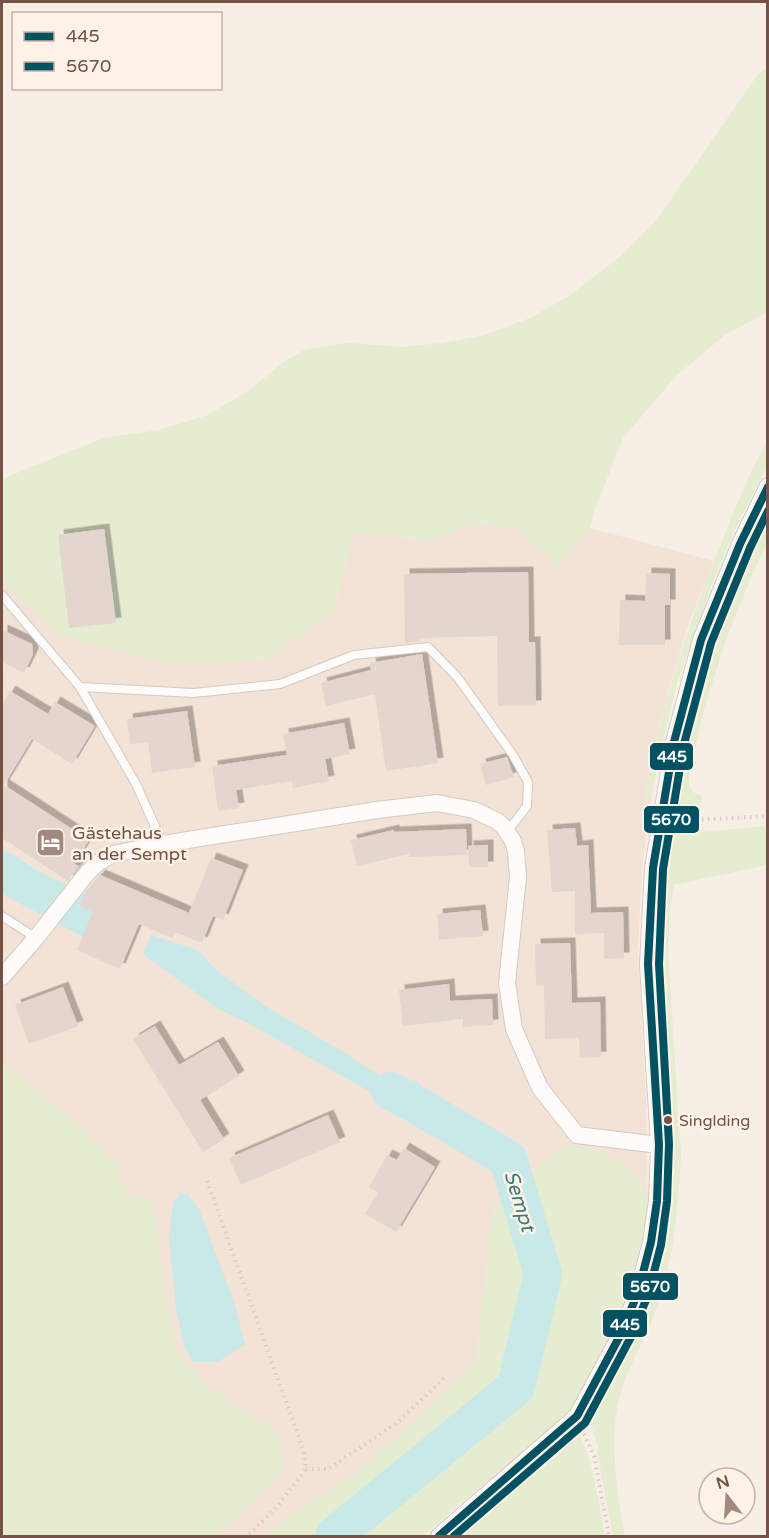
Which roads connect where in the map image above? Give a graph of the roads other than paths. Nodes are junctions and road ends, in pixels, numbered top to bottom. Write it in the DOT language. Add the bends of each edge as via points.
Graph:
graph roads {
  1 [pos="768,486"];
  2 [pos="2,595"];
  3 [pos="80,687"];
  4 [pos="507,832"];
  5 [pos="163,844"];
  6 [pos="2,916"];
  7 [pos="36,938"];
  8 [pos="2,977"];
  9 [pos="658,1145"];
  10 [pos="439,1536"];
  1 -- 9 [label="street" via="700,640 674,742 660,822 653,868 648,964"];
  2 -- 3 [label="lane"];
  3 -- 4 [label="lane" via="194,693 280,684 354,655 428,648 458,678 528,782 527,806"];
  3 -- 5 [label="lane" via="136,784"];
  4 -- 5 [label="street" via="497,821 474,810 438,803"];
  4 -- 9 [label="street" via="516,851 518,877 507,983 514,1029 540,1088 577,1135"];
  5 -- 7 [label="street" via="113,854 99,862"];
  6 -- 7 [label="lane"];
  7 -- 8 [label="street"];
  9 -- 10 [label="street" via="657,1201 638,1292 622,1332 577,1416"];
}
